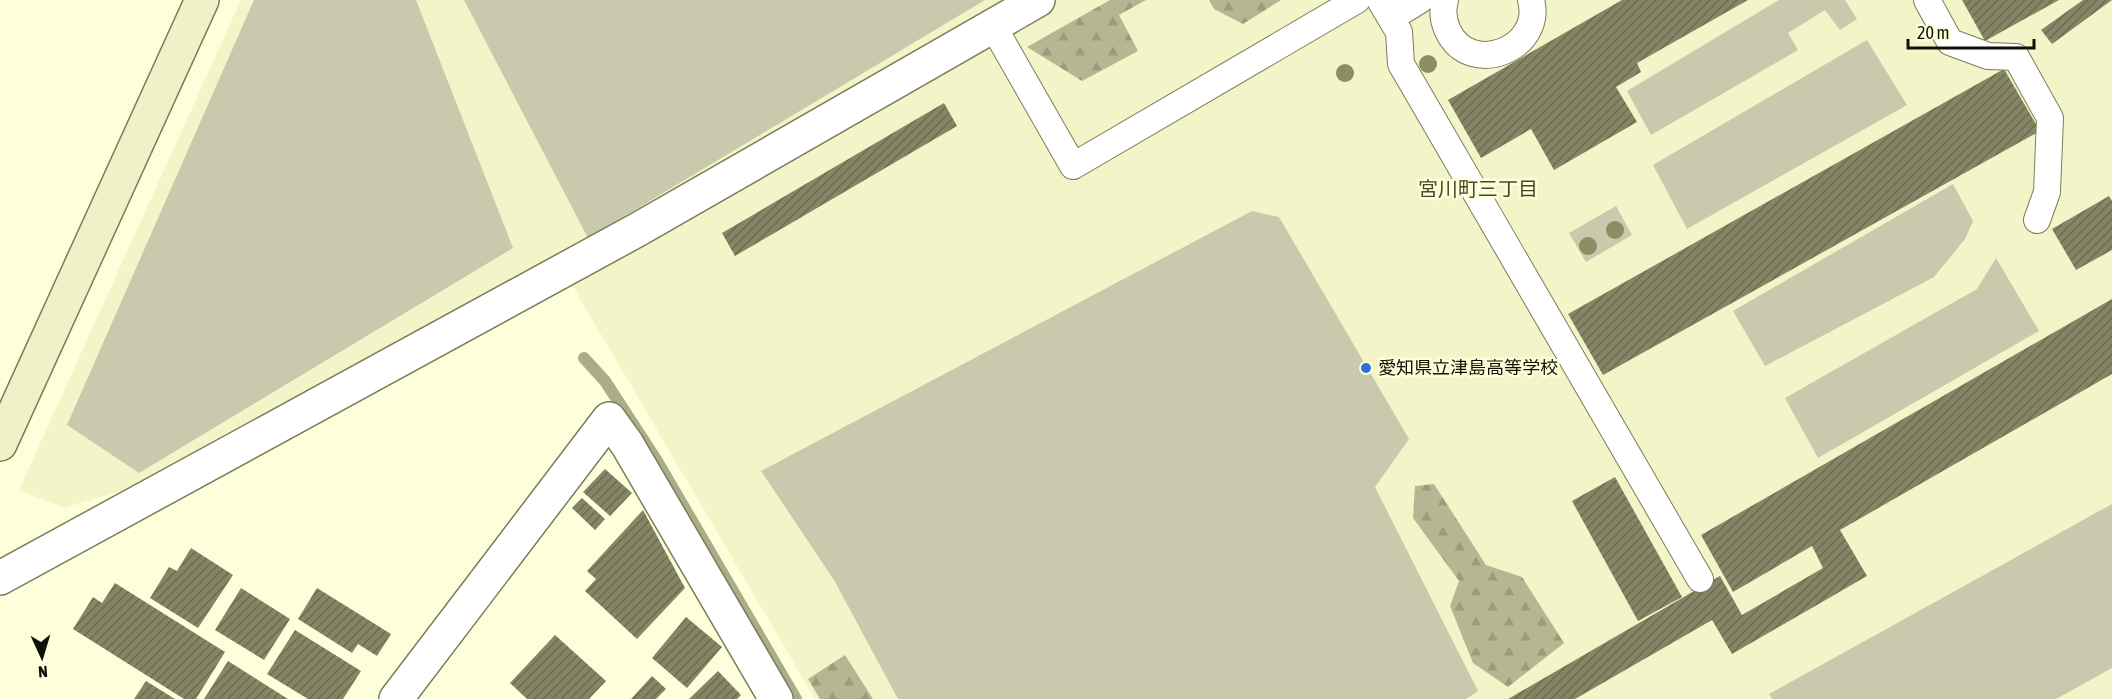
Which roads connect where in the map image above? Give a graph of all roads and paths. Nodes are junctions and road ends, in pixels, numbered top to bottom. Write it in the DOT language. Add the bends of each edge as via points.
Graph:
graph roads {
  1 [pos="202,0"];
  2 [pos="1038,0"];
  3 [pos="1357,0"];
  4 [pos="1420,0"];
  5 [pos="1444,0"];
  6 [pos="1531,0"];
  7 [pos="1927,0"];
  8 [pos="1385,9"];
  9 [pos="993,26"];
  10 [pos="2037,220"];
  11 [pos="0,444"];
  12 [pos="0,578"];
  13 [pos="1700,579"];
  14 [pos="396,699"];
  15 [pos="776,699"];
  1 -- 11 [label="street"];
  2 -- 9 [label="street"];
  3 -- 9 [label="lane" via="1073,166"];
  4 -- 8 [label="lane"];
  5 -- 6 [label="lane" via="1442,9 1451,37 1473,54 1488,56 1515,47 1525,36 1531,22"];
  7 -- 10 [label="lane" via="1950,42 1988,56 2016,57 2050,118 2047,192"];
  8 -- 13 [label="lane" via="1399,32 1401,64"];
  9 -- 12 [label="street" via="637,230"];
  14 -- 15 [label="street" via="609,419"];
}
